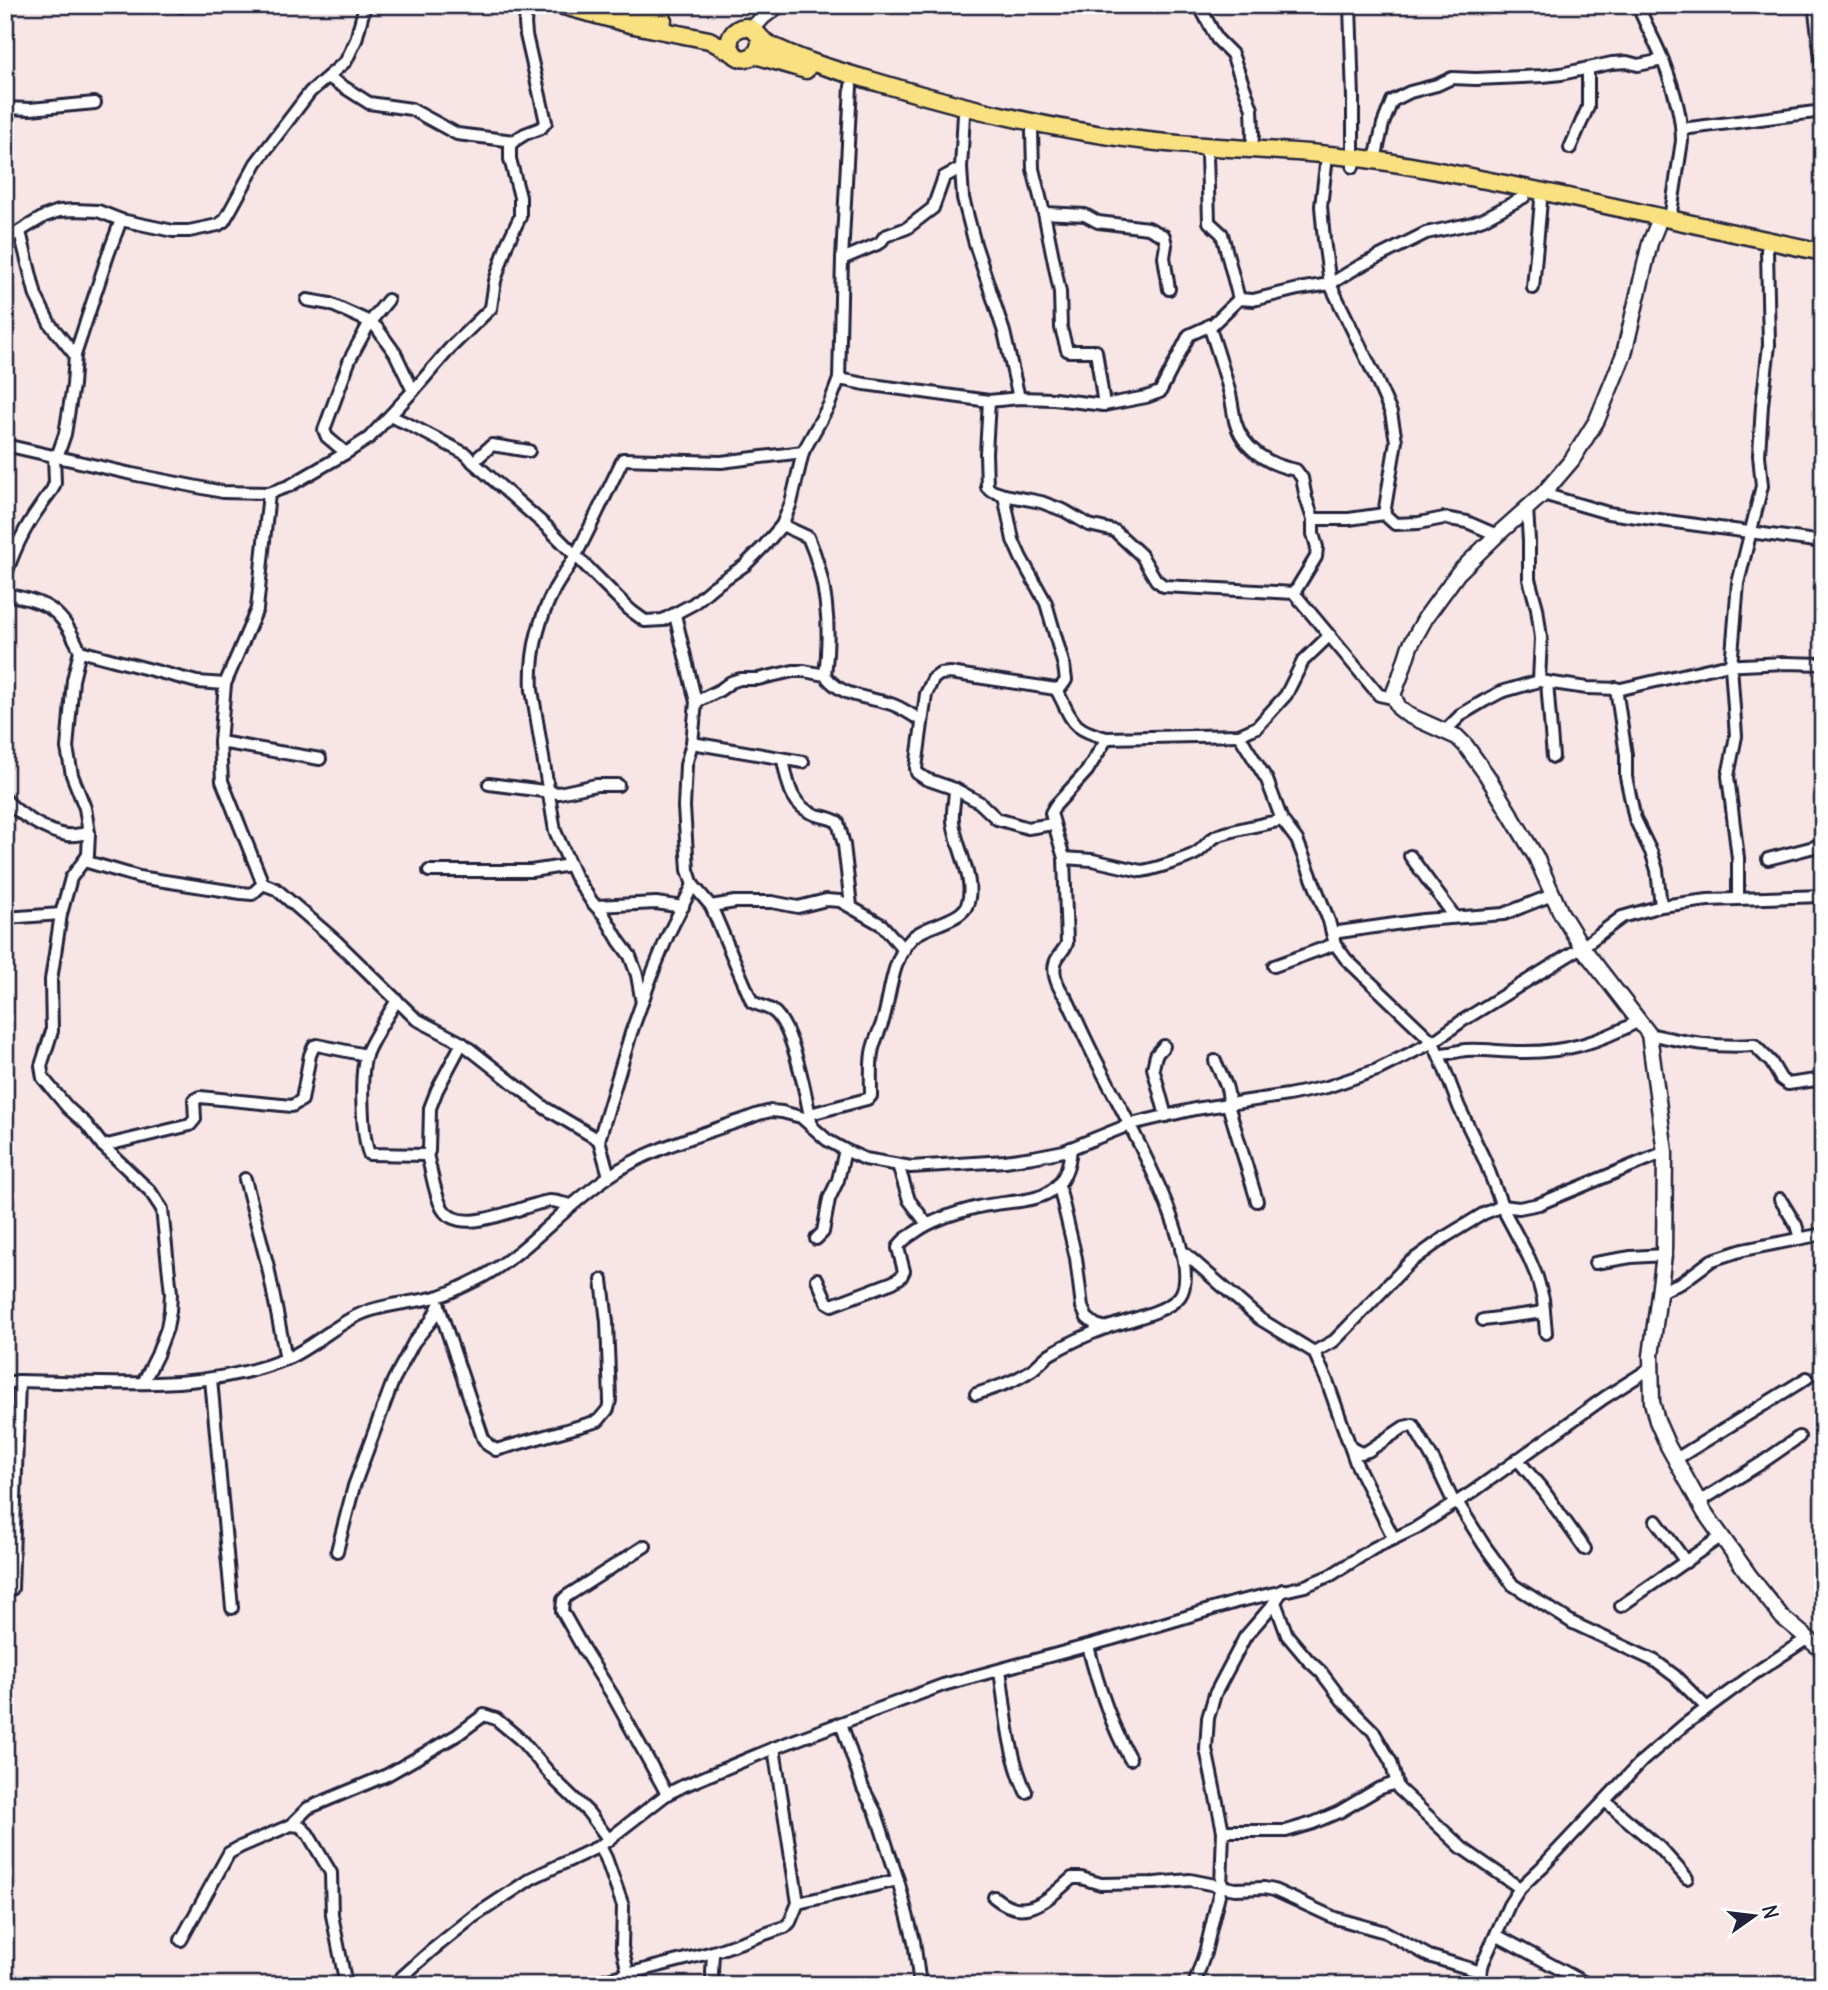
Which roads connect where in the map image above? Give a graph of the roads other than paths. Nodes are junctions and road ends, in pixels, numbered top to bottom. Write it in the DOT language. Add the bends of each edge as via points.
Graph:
graph roads {
  1 [pos="365,5"];
  2 [pos="528,5"];
  3 [pos="559,5"];
  4 [pos="600,5"];
  5 [pos="779,5"];
  6 [pos="1199,5"];
  7 [pos="1350,5"];
  8 [pos="1638,5"];
  9 [pos="1814,5"];
  10 [pos="750,32"];
  11 [pos="733,53"];
  12 [pos="755,55"];
  13 [pos="1663,60"];
  14 [pos="1588,68"];
  15 [pos="1823,72"];
  16 [pos="328,77"];
  17 [pos="851,86"];
  18 [pos="95,103"];
  19 [pos="5,108"];
  20 [pos="1823,111"];
  21 [pos="964,114"];
  22 [pos="1682,129"];
  23 [pos="1032,131"];
  24 [pos="514,141"];
  25 [pos="1570,148"];
  26 [pos="1252,149"];
  27 [pos="1208,155"];
  28 [pos="1375,160"];
  29 [pos="1352,162"];
  30 [pos="1326,164"];
  31 [pos="961,168"];
  32 [pos="1524,197"];
  33 [pos="1541,201"];
  34 [pos="1044,213"];
  35 [pos="121,220"];
  36 [pos="1663,223"];
  37 [pos="20,232"];
  38 [pos="5,240"];
  39 [pos="1767,250"];
  40 [pos="1823,252"];
  41 [pos="842,259"];
  42 [pos="1823,263"];
  43 [pos="1330,284"];
  44 [pos="1533,288"];
  45 [pos="1169,289"];
  46 [pos="1239,299"];
  47 [pos="307,300"];
  48 [pos="388,300"];
  49 [pos="370,323"];
  50 [pos="1209,325"];
  51 [pos="75,355"];
  52 [pos="839,379"];
  53 [pos="413,391"];
  54 [pos="1019,398"];
  55 [pos="989,401"];
  56 [pos="1104,405"];
  57 [pos="390,416"];
  58 [pos="5,445"];
  59 [pos="529,451"];
  60 [pos="803,452"];
  61 [pos="346,453"];
  62 [pos="55,456"];
  63 [pos="473,462"];
  64 [pos="269,494"];
  65 [pos="1004,495"];
  66 [pos="1543,495"];
  67 [pos="1527,508"];
  68 [pos="1384,514"];
  69 [pos="1313,519"];
  70 [pos="782,525"];
  71 [pos="1751,531"];
  72 [pos="1497,535"];
  73 [pos="1823,542"];
  74 [pos="576,554"];
  75 [pos="5,577"];
  76 [pos="1294,593"];
  77 [pos="5,594"];
  78 [pos="675,615"];
  79 [pos="1330,635"];
  80 [pos="80,651"];
  81 [pos="1823,664"];
  82 [pos="1731,666"];
  83 [pos="825,675"];
  84 [pos="1543,682"];
  85 [pos="225,684"];
  86 [pos="1616,688"];
  87 [pos="1056,689"];
  88 [pos="1394,698"];
  89 [pos="696,702"];
  90 [pos="921,720"];
  91 [pos="1445,731"];
  92 [pos="1239,735"];
  93 [pos="1107,738"];
  94 [pos="220,742"];
  95 [pos="692,743"];
  96 [pos="1553,757"];
  97 [pos="320,759"];
  98 [pos="783,760"];
  99 [pos="803,762"];
  100 [pos="489,784"];
  101 [pos="618,785"];
  102 [pos="956,789"];
  103 [pos="548,792"];
  104 [pos="5,799"];
  105 [pos="1282,820"];
  106 [pos="1053,824"];
  107 [pos="89,833"];
  108 [pos="1823,841"];
  109 [pos="1410,856"];
  110 [pos="1064,858"];
  111 [pos="1768,859"];
  112 [pos="84,862"];
  113 [pos="570,865"];
  114 [pos="429,871"];
  115 [pos="262,884"];
  116 [pos="693,885"];
  117 [pos="1552,895"];
  118 [pos="1823,896"];
  119 [pos="1738,898"];
  120 [pos="596,906"];
  121 [pos="711,906"];
  122 [pos="851,906"];
  123 [pos="1661,906"];
  124 [pos="683,907"];
  125 [pos="61,914"];
  126 [pos="1455,917"];
  127 [pos="5,918"];
  128 [pos="1334,938"];
  129 [pos="1582,947"];
  130 [pos="904,950"];
  131 [pos="1274,965"];
  132 [pos="397,1000"];
  133 [pos="642,1003"];
  134 [pos="1639,1021"];
  135 [pos="1649,1034"];
  136 [pos="1433,1042"];
  137 [pos="462,1043"];
  138 [pos="1164,1046"];
  139 [pos="1439,1054"];
  140 [pos="366,1055"];
  141 [pos="1215,1061"];
  142 [pos="1823,1079"];
  143 [pos="1228,1105"];
  144 [pos="810,1114"];
  145 [pos="1166,1116"];
  146 [pos="1131,1124"];
  147 [pos="812,1128"];
  148 [pos="599,1139"];
  149 [pos="103,1146"];
  150 [pos="1071,1148"];
  151 [pos="845,1150"];
  152 [pos="1665,1152"];
  153 [pos="427,1155"];
  154 [pos="898,1165"];
  155 [pos="609,1176"];
  156 [pos="245,1179"];
  157 [pos="1059,1186"];
  158 [pos="1780,1199"];
  159 [pos="1257,1201"];
  160 [pos="571,1205"];
  161 [pos="1502,1206"];
  162 [pos="927,1224"];
  163 [pos="1823,1234"];
  164 [pos="1800,1238"];
  165 [pos="816,1239"];
  166 [pos="1181,1250"];
  167 [pos="1664,1255"];
  168 [pos="1595,1264"];
  169 [pos="817,1279"];
  170 [pos="602,1280"];
  171 [pos="1660,1292"];
  172 [pos="440,1301"];
  173 [pos="1544,1312"];
  174 [pos="1483,1320"];
  175 [pos="1106,1328"];
  176 [pos="1546,1333"];
  177 [pos="1314,1352"];
  178 [pos="286,1359"];
  179 [pos="1651,1368"];
  180 [pos="1807,1378"];
  181 [pos="211,1379"];
  182 [pos="19,1381"];
  183 [pos="5,1383"];
  184 [pos="143,1383"];
  185 [pos="976,1394"];
  186 [pos="1799,1437"];
  187 [pos="1351,1448"];
  188 [pos="1517,1459"];
  189 [pos="1676,1459"];
  190 [pos="1456,1502"];
  191 [pos="1699,1502"];
  192 [pos="1656,1521"];
  193 [pos="1722,1536"];
  194 [pos="1394,1539"];
  195 [pos="645,1546"];
  196 [pos="1585,1549"];
  197 [pos="337,1551"];
  198 [pos="1686,1562"];
  199 [pos="12,1589"];
  200 [pos="1283,1590"];
  201 [pos="1275,1602"];
  202 [pos="1621,1606"];
  203 [pos="232,1608"];
  204 [pos="1808,1638"];
  205 [pos="1088,1646"];
  206 [pos="1823,1651"];
  207 [pos="1000,1670"];
  208 [pos="1707,1708"];
  209 [pos="841,1723"];
  210 [pos="774,1748"];
  211 [pos="1130,1759"];
  212 [pos="1395,1783"];
  213 [pos="1026,1792"];
  214 [pos="667,1794"];
  215 [pos="1605,1801"];
  216 [pos="290,1825"];
  217 [pos="1223,1832"];
  218 [pos="604,1843"];
  219 [pos="1687,1878"];
  220 [pos="898,1880"];
  221 [pos="1221,1886"];
  222 [pos="1520,1888"];
  223 [pos="994,1897"];
  224 [pos="798,1903"];
  225 [pos="1496,1935"];
  226 [pos="181,1940"];
  227 [pos="713,1952"];
  228 [pos="1481,1972"];
  229 [pos="628,1973"];
  230 [pos="346,1985"];
  231 [pos="397,1985"];
  232 [pos="584,1985"];
  233 [pos="713,1985"];
  234 [pos="920,1985"];
  235 [pos="1194,1985"];
  236 [pos="1478,1985"];
  237 [pos="1589,1985"];
  1 -- 16 [label="street" via="346,61"];
  2 -- 24 [label="street" via="526,35 546,122"];
  3 -- 11 [label="main road" via="709,40"];
  4 -- 10 [label="main road" via="697,28"];
  5 -- 10 [label="street"];
  6 -- 26 [label="street" via="1217,38 1232,54 1252,109"];
  7 -- 29 [label="street"];
  8 -- 13 [label="street"];
  9 -- 15 [label="street"];
  10 -- 11 [label="main road" via="733,34"];
  10 -- 12 [label="main road" via="760,48"];
  10 -- 26 [label="main road" via="806,61 917,94 1069,130"];
  11 -- 12 [label="main road" via="741,58"];
  12 -- 17 [label="main road"];
  13 -- 14 [label="street"];
  13 -- 22 [label="street"];
  14 -- 25 [label="street" via="1588,107"];
  14 -- 28 [label="street" via="1543,76 1452,78 1403,95 1389,107"];
  16 -- 24 [label="street" via="369,103 411,109 457,134"];
  16 -- 35 [label="street" via="310,92 256,163 224,221 173,231"];
  17 -- 21 [label="main road"];
  17 -- 41 [label="street"];
  18 -- 19 [label="street"];
  20 -- 22 [label="street"];
  21 -- 23 [label="main road"];
  21 -- 31 [label="street"];
  22 -- 36 [label="street"];
  23 -- 27 [label="main road" via="1115,147"];
  23 -- 34 [label="street" via="1033,169"];
  24 -- 53 [label="street" via="509,152 520,217 495,281 491,308"];
  26 -- 29 [label="main road"];
  27 -- 30 [label="main road"];
  27 -- 46 [label="street" via="1209,222 1222,234"];
  28 -- 29 [label="main road"];
  28 -- 36 [label="main road" via="1539,191"];
  29 -- 30 [label="main road"];
  29 -- 32 [label="main road"];
  30 -- 43 [label="street" via="1321,206"];
  31 -- 41 [label="street" via="944,177 933,208 880,243"];
  31 -- 54 [label="street" via="963,198"];
  32 -- 33 [label="main road"];
  32 -- 43 [label="street" via="1483,219 1426,233"];
  33 -- 36 [label="main road"];
  33 -- 44 [label="street"];
  34 -- 45 [label="street" via="1085,215 1098,222 1148,228 1164,236"];
  34 -- 56 [label="street" via="1060,292 1064,342 1069,351 1096,351"];
  35 -- 37 [label="street" via="98,211 59,211"];
  35 -- 51 [label="street"];
  36 -- 39 [label="main road"];
  36 -- 40 [label="main road"];
  36 -- 66 [label="street" via="1650,243 1624,354 1610,391 1582,446"];
  37 -- 38 [label="street"];
  37 -- 51 [label="street" via="41,308"];
  39 -- 42 [label="main road"];
  39 -- 71 [label="street" via="1769,345 1759,455 1762,486"];
  41 -- 52 [label="street"];
  43 -- 46 [label="street"];
  43 -- 68 [label="street" via="1391,413 1396,441"];
  46 -- 50 [label="street"];
  47 -- 49 [label="street" via="330,304"];
  48 -- 49 [label="street"];
  49 -- 53 [label="street" via="395,353"];
  49 -- 61 [label="street" via="350,359 324,430"];
  50 -- 56 [label="street" via="1189,335 1160,391"];
  50 -- 69 [label="street" via="1241,439 1269,462 1296,470"];
  51 -- 62 [label="street" via="65,434"];
  52 -- 55 [label="street"];
  52 -- 60 [label="street"];
  53 -- 57 [label="street"];
  54 -- 55 [label="street"];
  54 -- 56 [label="street"];
  55 -- 65 [label="street" via="987,487"];
  57 -- 61 [label="street"];
  57 -- 63 [label="street" via="466,454"];
  58 -- 62 [label="street"];
  59 -- 63 [label="street" via="492,446"];
  60 -- 70 [label="street"];
  60 -- 74 [label="street" via="722,462 623,459"];
  61 -- 64 [label="street"];
  62 -- 64 [label="street" via="223,492"];
  62 -- 75 [label="street" via="55,483 16,544"];
  63 -- 74 [label="street"];
  64 -- 85 [label="street" via="257,609"];
  65 -- 76 [label="street" via="1041,502 1088,525 1115,530 1164,586"];
  65 -- 87 [label="street" via="1013,540 1045,603 1065,666 1066,680"];
  66 -- 67 [label="street"];
  66 -- 71 [label="street" via="1608,513"];
  67 -- 72 [label="street"];
  67 -- 84 [label="street" via="1529,579 1537,608"];
  68 -- 69 [label="street"];
  68 -- 72 [label="street" via="1395,524 1444,518 1468,522"];
  69 -- 76 [label="street" via="1316,557"];
  70 -- 78 [label="street" via="745,565"];
  70 -- 83 [label="street" via="808,537 818,566 827,599"];
  71 -- 73 [label="street"];
  71 -- 82 [label="street" via="1738,583"];
  72 -- 88 [label="street" via="1458,573 1426,617 1410,646"];
  74 -- 78 [label="street" via="645,621"];
  74 -- 103 [label="street" via="545,610 530,668"];
  76 -- 79 [label="street"];
  77 -- 80 [label="street" via="42,604 58,614"];
  78 -- 89 [label="street"];
  79 -- 88 [label="street" via="1379,695"];
  79 -- 92 [label="street" via="1303,661 1286,695 1257,727"];
  80 -- 85 [label="street" via="197,682"];
  80 -- 107 [label="street" via="67,748"];
  81 -- 82 [label="street"];
  82 -- 86 [label="street"];
  82 -- 119 [label="street" via="1736,736 1728,776"];
  83 -- 89 [label="street" via="793,671 740,679"];
  83 -- 90 [label="street" via="832,685 857,698 894,705"];
  84 -- 86 [label="street"];
  84 -- 91 [label="street" via="1501,692 1462,714"];
  84 -- 96 [label="street"];
  85 -- 94 [label="street"];
  86 -- 123 [label="street" via="1626,777 1635,819 1657,870"];
  87 -- 90 [label="street" via="940,674 926,694"];
  87 -- 93 [label="street" via="1074,724 1086,733"];
  88 -- 91 [label="street" via="1408,715"];
  89 -- 95 [label="street"];
  90 -- 102 [label="street" via="917,773"];
  91 -- 117 [label="street" via="1466,746 1486,774 1536,857"];
  92 -- 93 [label="street"];
  92 -- 105 [label="street" via="1267,780"];
  93 -- 106 [label="street" via="1087,771 1052,809"];
  94 -- 97 [label="street"];
  94 -- 115 [label="street" via="222,781"];
  95 -- 98 [label="street"];
  95 -- 116 [label="street" via="684,807"];
  98 -- 99 [label="street"];
  98 -- 122 [label="street" via="792,797 802,808 838,822"];
  100 -- 103 [label="street"];
  101 -- 103 [label="street"];
  102 -- 106 [label="street" via="997,819 1028,828"];
  102 -- 130 [label="street" via="953,821 970,890 967,905 961,914 913,937"];
  103 -- 113 [label="street" via="555,831"];
  104 -- 107 [label="street" via="29,820 57,833"];
  105 -- 110 [label="street" via="1218,835 1198,852 1149,870"];
  105 -- 128 [label="street" via="1306,859"];
  106 -- 110 [label="street"];
  107 -- 112 [label="street"];
  108 -- 111 [label="street"];
  109 -- 126 [label="street"];
  110 -- 146 [label="street" via="1067,943 1056,959 1055,975"];
  112 -- 115 [label="street" via="139,877 241,893 252,894"];
  112 -- 125 [label="street" via="71,878"];
  113 -- 114 [label="street" via="531,871"];
  113 -- 120 [label="street"];
  115 -- 132 [label="street" via="276,889"];
  116 -- 121 [label="street"];
  116 -- 124 [label="street"];
  117 -- 126 [label="street" via="1504,914"];
  117 -- 129 [label="street"];
  118 -- 119 [label="street"];
  119 -- 123 [label="street"];
  120 -- 124 [label="street" via="656,903"];
  120 -- 133 [label="street" via="631,956"];
  121 -- 122 [label="street" via="772,902 798,908 826,900"];
  121 -- 144 [label="street" via="752,1002 773,1011 784,1025 802,1072"];
  122 -- 130 [label="street" via="881,925"];
  123 -- 129 [label="street" via="1622,917"];
  124 -- 133 [label="street"];
  125 -- 127 [label="street"];
  125 -- 149 [label="street" via="51,980 52,1031 41,1066 43,1078"];
  126 -- 128 [label="street"];
  128 -- 131 [label="street"];
  128 -- 136 [label="street" via="1346,958"];
  129 -- 134 [label="street"];
  129 -- 136 [label="street"];
  130 -- 144 [label="street" via="875,1040 871,1096"];
  132 -- 137 [label="street" via="416,1018"];
  132 -- 140 [label="street"];
  133 -- 148 [label="street"];
  134 -- 135 [label="street"];
  134 -- 139 [label="street" via="1586,1045 1553,1051"];
  135 -- 142 [label="street" via="1728,1047 1754,1045 1788,1084"];
  135 -- 152 [label="street"];
  136 -- 139 [label="street"];
  136 -- 143 [label="street" via="1345,1082"];
  137 -- 148 [label="street" via="545,1108"];
  137 -- 153 [label="street" via="430,1108"];
  138 -- 145 [label="street" via="1153,1068"];
  139 -- 161 [label="street"];
  140 -- 149 [label="street" via="314,1046 298,1104 200,1097 194,1100 195,1119 190,1125"];
  140 -- 153 [label="street" via="363,1113 369,1154"];
  141 -- 143 [label="street" via="1228,1090"];
  143 -- 145 [label="street"];
  143 -- 159 [label="street"];
  144 -- 147 [label="street"];
  145 -- 146 [label="street"];
  146 -- 150 [label="street"];
  146 -- 166 [label="street"];
  147 -- 151 [label="street"];
  147 -- 155 [label="street" via="801,1118 771,1111 662,1150"];
  148 -- 155 [label="street"];
  149 -- 184 [label="street" via="150,1191 164,1215 170,1311"];
  150 -- 154 [label="street" via="1005,1161"];
  150 -- 157 [label="street"];
  151 -- 154 [label="street"];
  151 -- 165 [label="street" via="823,1232"];
  152 -- 161 [label="street" via="1539,1204"];
  152 -- 167 [label="street"];
  153 -- 160 [label="street" via="441,1205 455,1218 468,1221 498,1216 550,1201"];
  154 -- 162 [label="street" via="909,1200"];
  155 -- 160 [label="street"];
  156 -- 178 [label="street"];
  157 -- 162 [label="street" via="1041,1197 978,1207"];
  157 -- 175 [label="street" via="1082,1307 1087,1318"];
  158 -- 164 [label="street"];
  160 -- 172 [label="street" via="501,1265"];
  161 -- 173 [label="street" via="1537,1277"];
  161 -- 177 [label="street" via="1409,1263 1339,1336"];
  162 -- 169 [label="street" via="899,1245 904,1272 893,1282 832,1305"];
  163 -- 164 [label="street"];
  164 -- 171 [label="street" via="1712,1260"];
  166 -- 175 [label="street" via="1186,1282 1178,1300"];
  166 -- 177 [label="street" via="1260,1319"];
  167 -- 168 [label="street"];
  167 -- 171 [label="street"];
  170 -- 172 [label="street" via="608,1409 598,1421 496,1450 483,1438"];
  171 -- 179 [label="street"];
  172 -- 178 [label="street" via="366,1311"];
  172 -- 197 [label="street" via="393,1381 354,1486"];
  173 -- 174 [label="street"];
  173 -- 176 [label="street"];
  175 -- 185 [label="street" via="1049,1355 1031,1371"];
  177 -- 187 [label="street"];
  178 -- 181 [label="street"];
  179 -- 188 [label="street"];
  179 -- 189 [label="street" via="1652,1402"];
  180 -- 189 [label="street"];
  181 -- 184 [label="street"];
  181 -- 203 [label="street"];
  182 -- 183 [label="street"];
  182 -- 184 [label="street"];
  182 -- 199 [label="street"];
  186 -- 191 [label="street"];
  187 -- 190 [label="street" via="1368,1451 1404,1426 1413,1425"];
  187 -- 194 [label="street"];
  188 -- 190 [label="street"];
  188 -- 196 [label="street"];
  189 -- 191 [label="street"];
  190 -- 194 [label="street"];
  190 -- 208 [label="street" via="1513,1585 1573,1623 1655,1661"];
  191 -- 193 [label="street"];
  192 -- 198 [label="street"];
  193 -- 198 [label="street"];
  193 -- 204 [label="street" via="1782,1617"];
  194 -- 200 [label="street" via="1331,1575"];
  195 -- 214 [label="street" via="567,1596 562,1611"];
  198 -- 202 [label="street"];
  200 -- 201 [label="street"];
  200 -- 205 [label="street"];
  201 -- 212 [label="street" via="1287,1635 1373,1731 1391,1762"];
  201 -- 217 [label="street" via="1245,1637 1215,1693 1208,1718 1206,1749"];
  204 -- 206 [label="street"];
  204 -- 208 [label="street"];
  205 -- 207 [label="street"];
  205 -- 211 [label="street" via="1101,1696"];
  207 -- 209 [label="street" via="943,1685"];
  207 -- 213 [label="street" via="1009,1740"];
  208 -- 215 [label="street" via="1642,1761"];
  209 -- 210 [label="street"];
  209 -- 220 [label="street"];
  210 -- 214 [label="street"];
  210 -- 224 [label="street"];
  212 -- 217 [label="street" via="1339,1812 1286,1831"];
  212 -- 222 [label="street" via="1462,1848"];
  214 -- 218 [label="street"];
  215 -- 219 [label="street"];
  215 -- 222 [label="street"];
  216 -- 218 [label="street" via="308,1808 387,1775 489,1715 520,1739 588,1812"];
  216 -- 226 [label="street" via="229,1853"];
  216 -- 230 [label="street" via="300,1826 308,1834 331,1873 332,1915"];
  217 -- 221 [label="street"];
  218 -- 229 [label="street" via="623,1906 622,1947"];
  218 -- 231 [label="street" via="532,1878 472,1917"];
  220 -- 224 [label="street"];
  220 -- 234 [label="street"];
  221 -- 223 [label="street" via="1190,1880 1101,1884 1072,1878 1028,1910 1003,1905"];
  221 -- 228 [label="street" via="1274,1890 1335,1918 1385,1933 1429,1956"];
  221 -- 235 [label="street"];
  222 -- 225 [label="street"];
  224 -- 227 [label="street" via="785,1927"];
  225 -- 228 [label="street"];
  225 -- 237 [label="street"];
  227 -- 229 [label="street"];
  227 -- 233 [label="street"];
  228 -- 236 [label="street"];
  229 -- 232 [label="street"];
}
